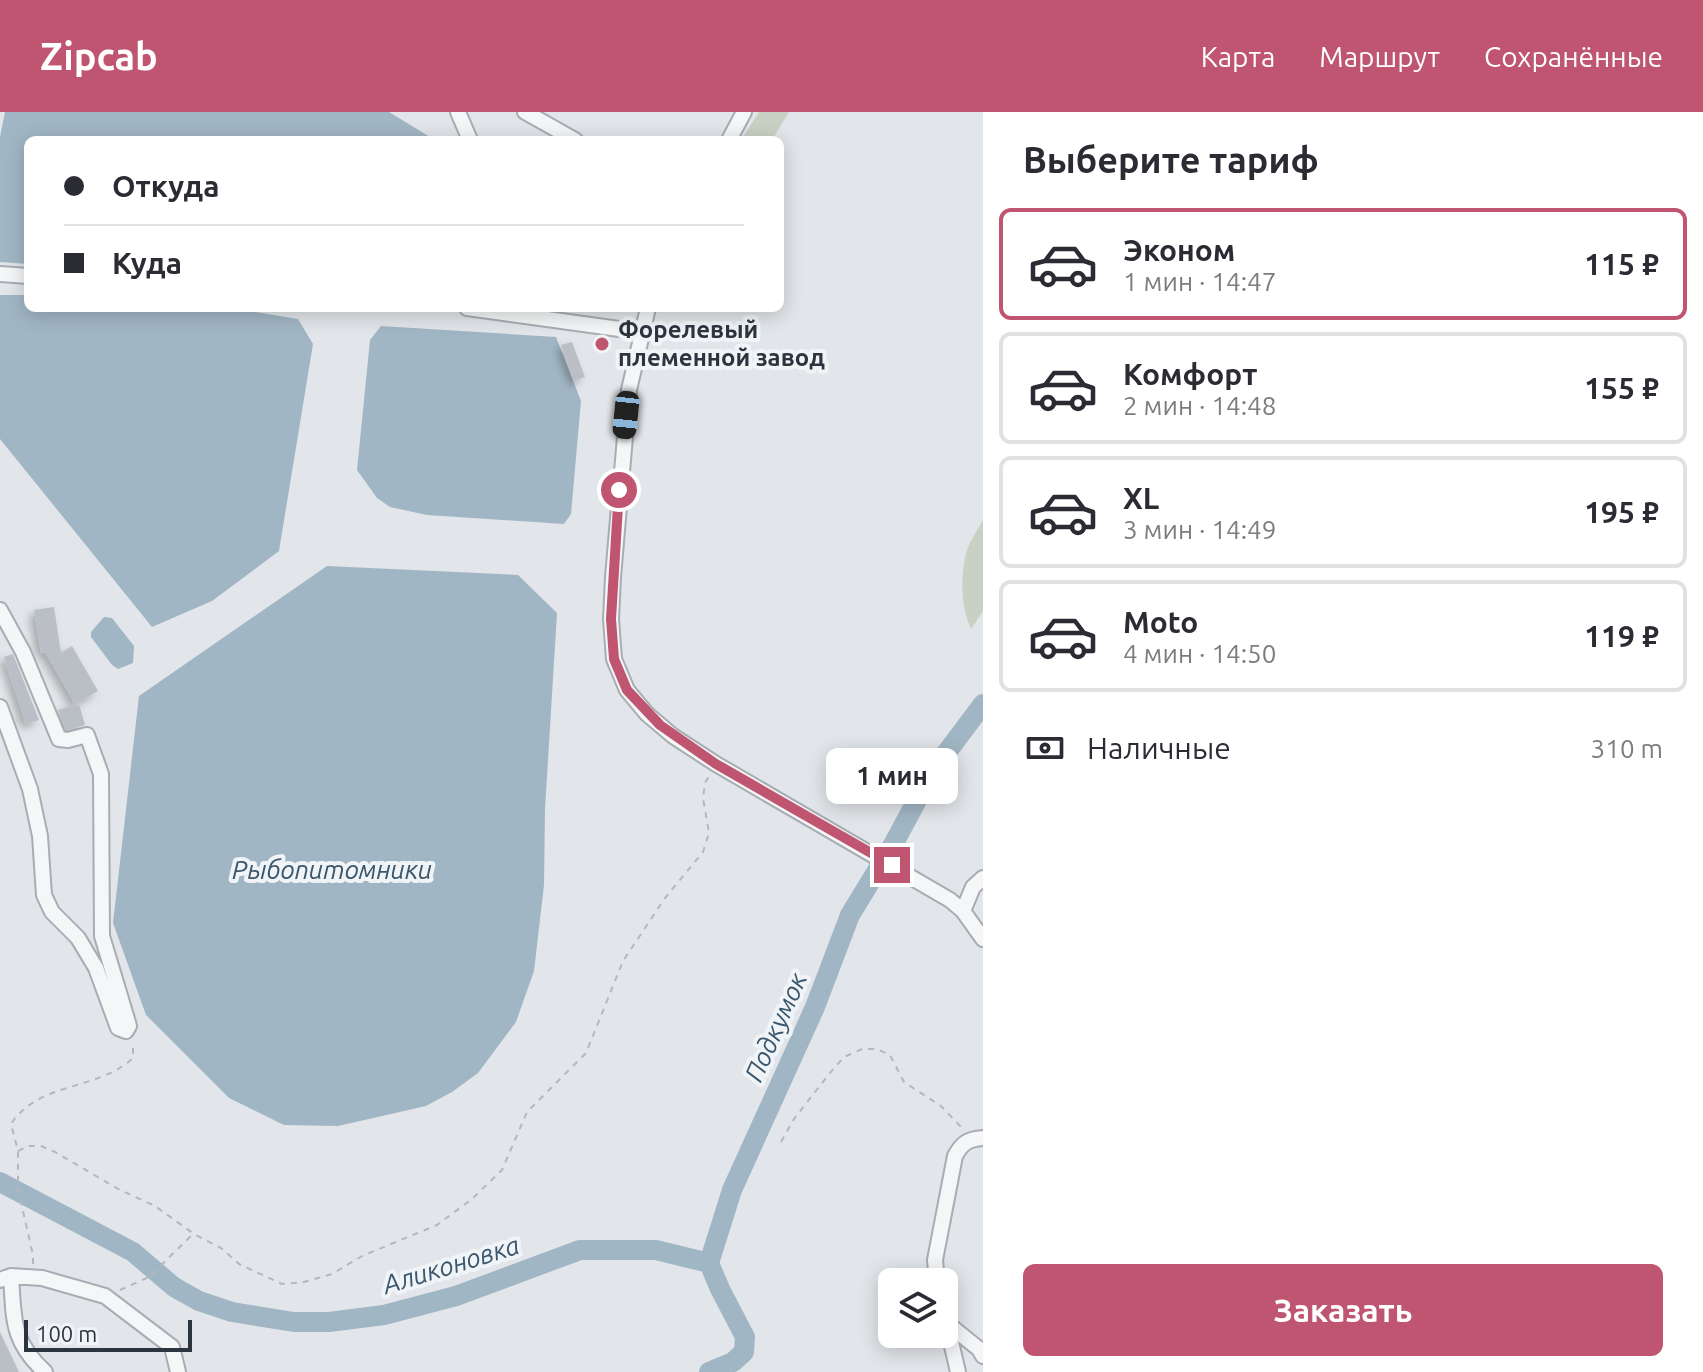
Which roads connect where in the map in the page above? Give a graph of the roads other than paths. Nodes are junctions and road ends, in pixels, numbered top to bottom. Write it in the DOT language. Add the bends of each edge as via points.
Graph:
graph roads {
  1 [pos="458,112"];
  2 [pos="525,112"];
  3 [pos="744,112"];
  4 [pos="468,136"];
  5 [pos="568,136"];
  6 [pos="731,136"];
  7 [pos="0,274"];
  8 [pos="24,276"];
  9 [pos="496,312"];
  10 [pos="647,312"];
  11 [pos="641,332"];
  12 [pos="0,610"];
  13 [pos="0,707"];
  14 [pos="983,878"];
  15 [pos="963,911"];
  16 [pos="983,939"];
  17 [pos="978,1138"];
  18 [pos="936,1268"];
  19 [pos="6,1278"];
  20 [pos="958,1329"];
  21 [pos="953,1348"];
  22 [pos="983,1356"];
  23 [pos="45,1372"];
  24 [pos="178,1372"];
  25 [pos="958,1372"];
  1 -- 4 [label="street"];
  2 -- 5 [label="street"];
  3 -- 6 [label="street"];
  7 -- 8 [label="street"];
  9 -- 11 [label="street"];
  10 -- 11 [label="street"];
  11 -- 15 [label="street" via="629,390 611,619 614,659 627,690 673,736"];
  12 -- 13 [label="street" via="59,739 87,735 101,774 102,936 129,1026 126,1031 118,1028 96,968 78,938 52,912 44,895 30,789"];
  14 -- 15 [label="street"];
  15 -- 16 [label="street"];
  17 -- 18 [label="street" via="962,1144 955,1156"];
  19 -- 23 [label="street" via="22,1347"];
  19 -- 24 [label="street" via="42,1278 105,1296 172,1347"];
  20 -- 22 [label="street"];
  21 -- 25 [label="street"];
}
